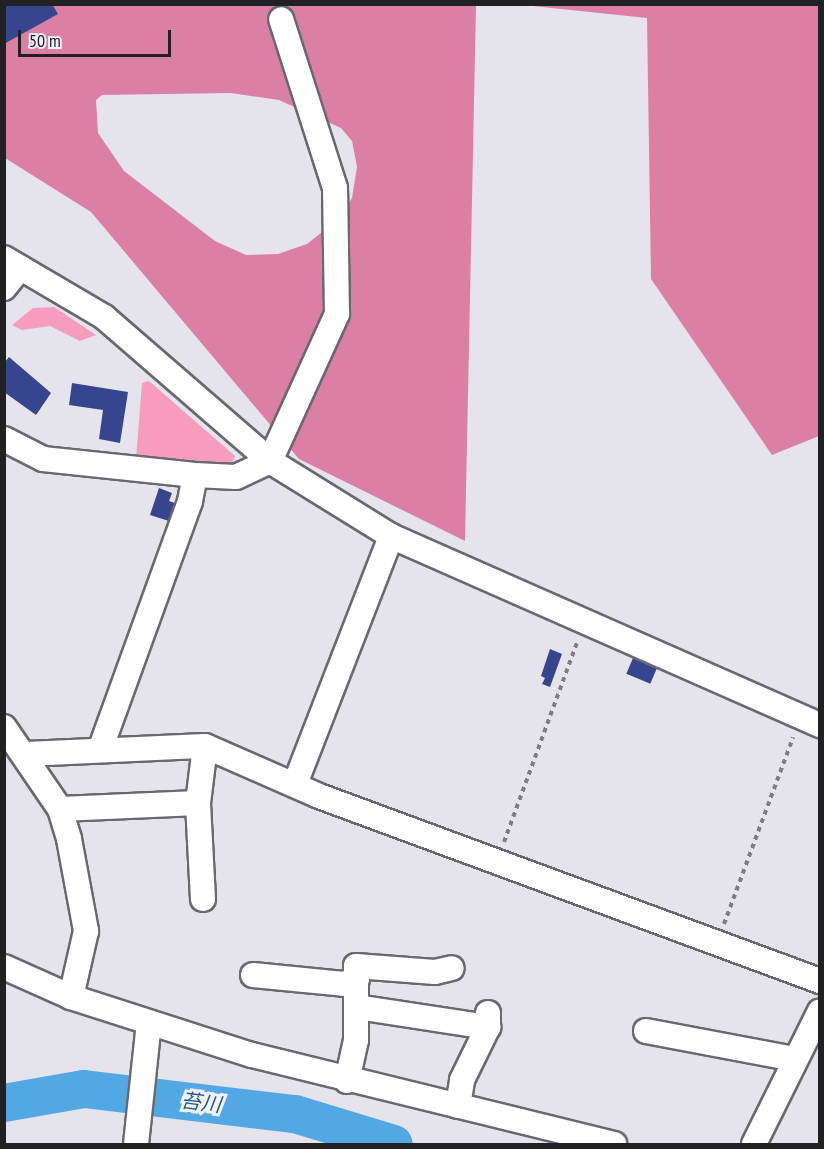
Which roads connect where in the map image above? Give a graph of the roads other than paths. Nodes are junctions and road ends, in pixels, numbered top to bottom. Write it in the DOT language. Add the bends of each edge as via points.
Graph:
graph roads {
  1 [pos="281,19"];
  2 [pos="12,263"];
  3 [pos="4,288"];
  4 [pos="4,439"];
  5 [pos="270,461"];
  6 [pos="195,475"];
  7 [pos="392,536"];
  8 [pos="810,721"];
  9 [pos="4,727"];
  10 [pos="205,746"];
  11 [pos="100,750"];
  12 [pos="26,754"];
  13 [pos="295,784"];
  14 [pos="198,803"];
  15 [pos="60,809"];
  16 [pos="202,899"];
  17 [pos="4,967"];
  18 [pos="452,968"];
  19 [pos="253,975"];
  20 [pos="357,979"];
  21 [pos="819,981"];
  22 [pos="72,997"];
  23 [pos="357,1007"];
  24 [pos="819,1011"];
  25 [pos="149,1023"];
  26 [pos="646,1031"];
  27 [pos="794,1059"];
  28 [pos="347,1081"];
  29 [pos="458,1106"];
  30 [pos="136,1144"];
  31 [pos="614,1144"];
  32 [pos="754,1144"];
  1 -- 5 [label="street" via="335,188 337,314"];
  2 -- 3 [label="street"];
  2 -- 5 [label="street" via="104,317"];
  4 -- 6 [label="street" via="44,459"];
  5 -- 6 [label="street" via="236,477"];
  5 -- 7 [label="street"];
  6 -- 11 [label="street" via="190,501"];
  7 -- 8 [label="street"];
  7 -- 13 [label="street"];
  9 -- 12 [label="street"];
  10 -- 11 [label="street"];
  10 -- 13 [label="street"];
  10 -- 14 [label="street"];
  11 -- 12 [label="street"];
  12 -- 15 [label="street"];
  13 -- 21 [label="street" via="496,863"];
  14 -- 15 [label="street"];
  14 -- 16 [label="street"];
  15 -- 22 [label="street" via="86,931"];
  17 -- 22 [label="street"];
  18 -- 20 [label="street" via="435,972 356,966"];
  19 -- 20 [label="street" via="344,984"];
  20 -- 23 [label="street"];
  22 -- 25 [label="street"];
  23 -- 28 [label="street" via="356,1040"];
  23 -- 29 [label="street" via="488,1019 462,1080"];
  24 -- 27 [label="street"];
  25 -- 28 [label="street"];
  25 -- 30 [label="street"];
  26 -- 27 [label="street"];
  27 -- 32 [label="street"];
  28 -- 29 [label="street"];
  29 -- 31 [label="street"];
}
